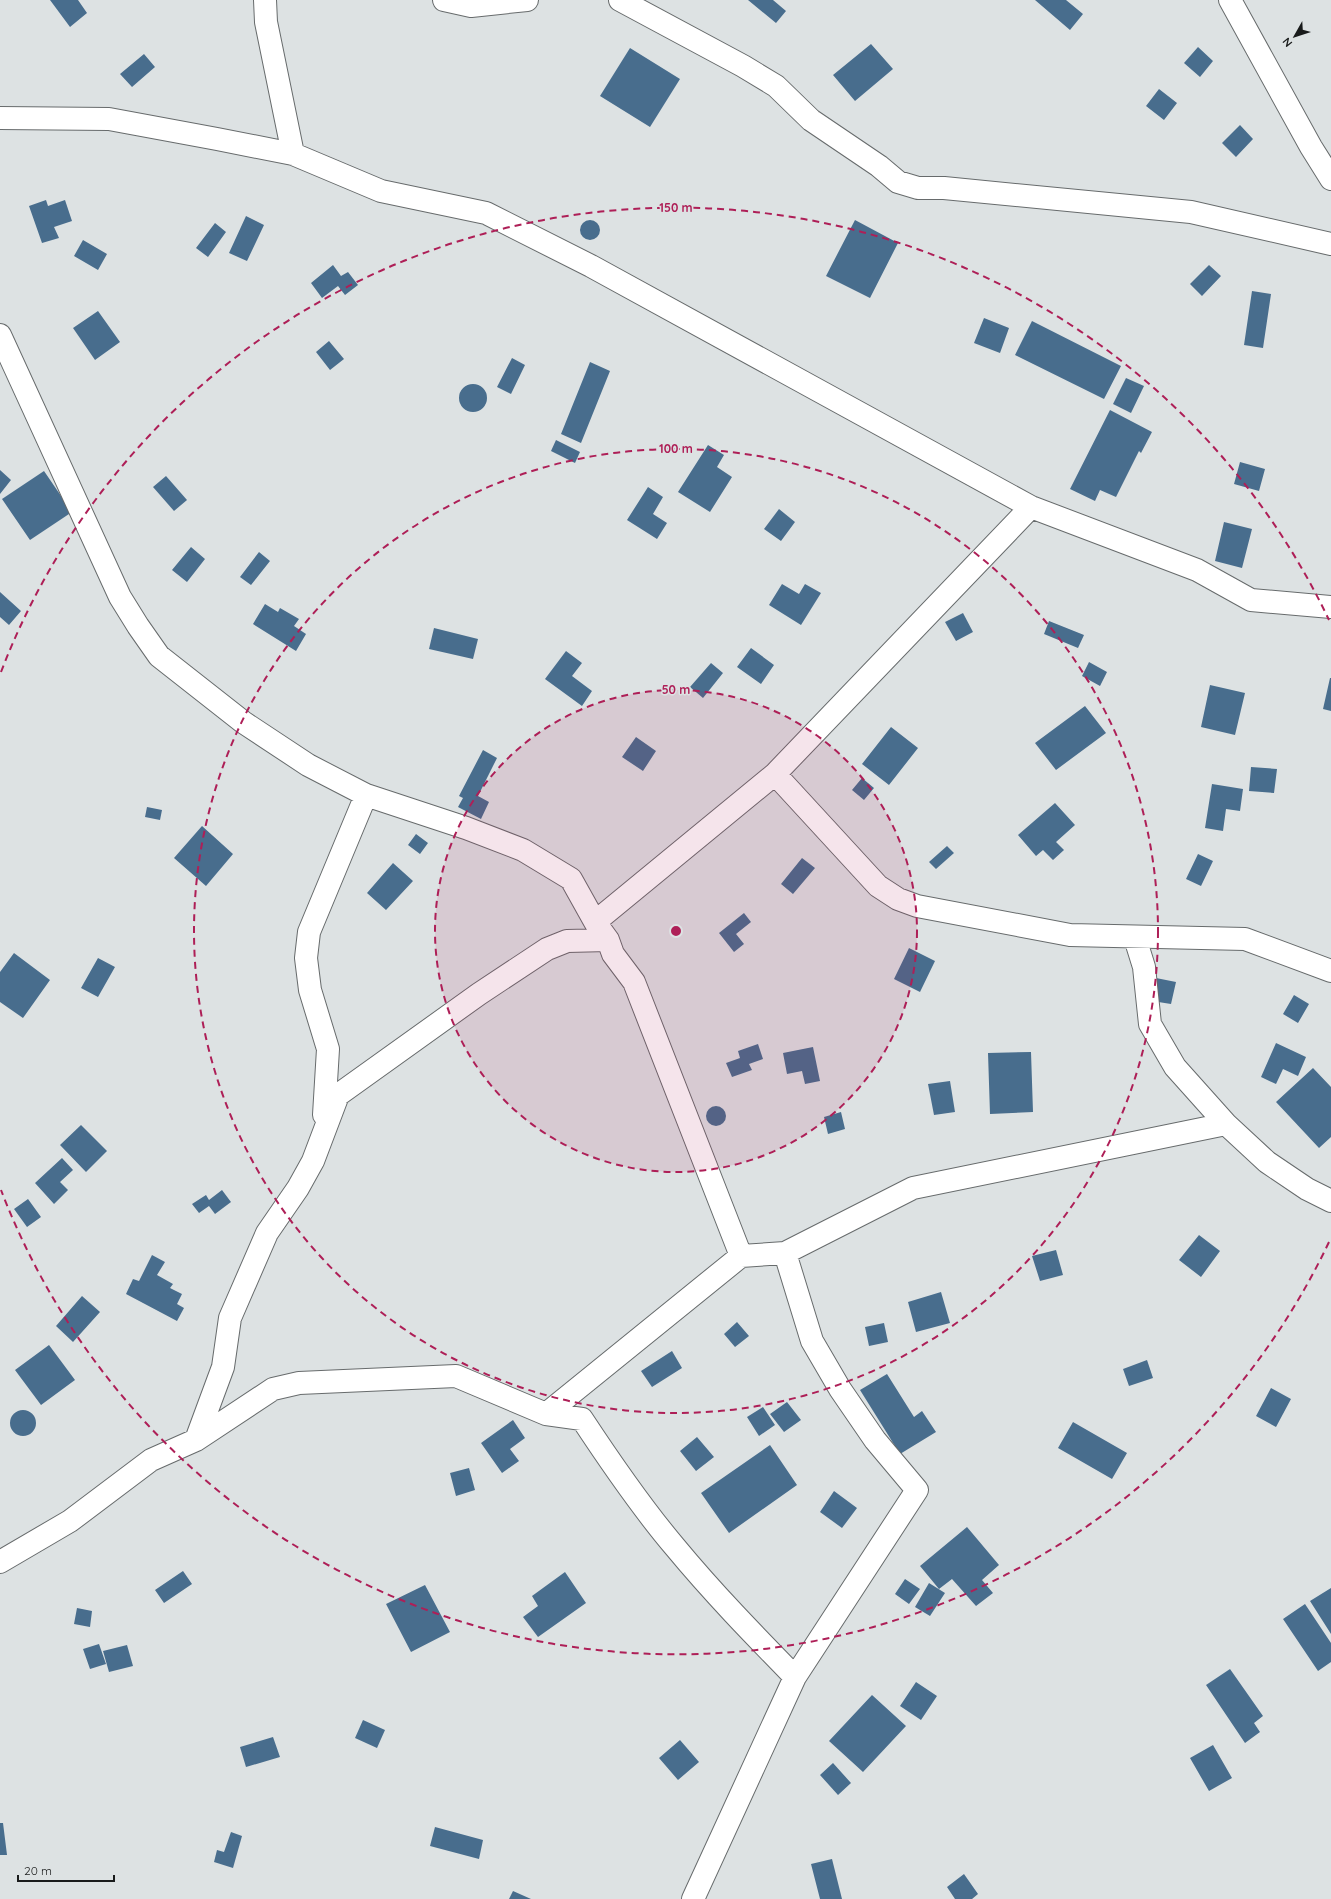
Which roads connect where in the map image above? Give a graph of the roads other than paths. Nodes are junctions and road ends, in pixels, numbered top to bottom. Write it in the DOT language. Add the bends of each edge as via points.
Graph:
graph roads {
  1 [pos="265,0"];
  2 [pos="444,0"];
  3 [pos="1230,0"];
  4 [pos="519,1"];
  5 [pos="625,1"];
  6 [pos="0,118"];
  7 [pos="293,154"];
  8 [pos="1331,179"];
  9 [pos="1331,244"];
  10 [pos="0,335"];
  11 [pos="1032,507"];
  12 [pos="1331,607"];
  13 [pos="775,774"];
  14 [pos="366,795"];
  15 [pos="595,922"];
  16 [pos="1135,938"];
  17 [pos="608,940"];
  18 [pos="1331,971"];
  19 [pos="1226,1124"];
  20 [pos="322,1136"];
  21 [pos="1331,1201"];
  22 [pos="785,1253"];
  23 [pos="741,1256"];
  24 [pos="546,1414"];
  25 [pos="196,1440"];
  26 [pos="0,1562"];
  27 [pos="795,1677"];
  28 [pos="693,1899"];
  1 -- 7 [label="street" via="266,22"];
  2 -- 4 [label="street" via="471,6"];
  3 -- 8 [label="street"];
  5 -- 9 [label="street" via="776,86 811,120 898,182 918,188 944,188 1191,212"];
  6 -- 7 [label="street" via="109,119"];
  7 -- 11 [label="street" via="381,191 486,212 591,266"];
  10 -- 14 [label="street" via="117,590 159,656 243,722 308,765"];
  11 -- 12 [label="street" via="1197,570 1251,600"];
  11 -- 13 [label="street"];
  13 -- 15 [label="street"];
  13 -- 16 [label="street" via="878,886 898,899 917,906 1070,935"];
  14 -- 15 [label="street" via="523,850 571,879"];
  14 -- 20 [label="street" via="309,932 306,958 310,990 328,1049"];
  15 -- 17 [label="street"];
  16 -- 18 [label="street" via="1245,939"];
  16 -- 19 [label="street" via="1144,967 1150,1024 1175,1068"];
  17 -- 20 [label="street" via="567,941 547,949 478,994 338,1095"];
  17 -- 23 [label="street" via="613,954 634,982"];
  19 -- 21 [label="street" via="1267,1162 1307,1189"];
  19 -- 22 [label="street" via="914,1188"];
  20 -- 25 [label="street" via="313,1161 298,1188 267,1233 230,1318 222,1367"];
  22 -- 23 [label="street"];
  22 -- 27 [label="street" via="812,1341 840,1389 875,1440 917,1490"];
  23 -- 24 [label="street"];
  24 -- 25 [label="street" via="456,1376 299,1383 273,1389"];
  24 -- 27 [label="street" via="582,1419 624,1482 675,1548"];
  25 -- 26 [label="street" via="151,1460 70,1520"];
  27 -- 28 [label="street"];
}
